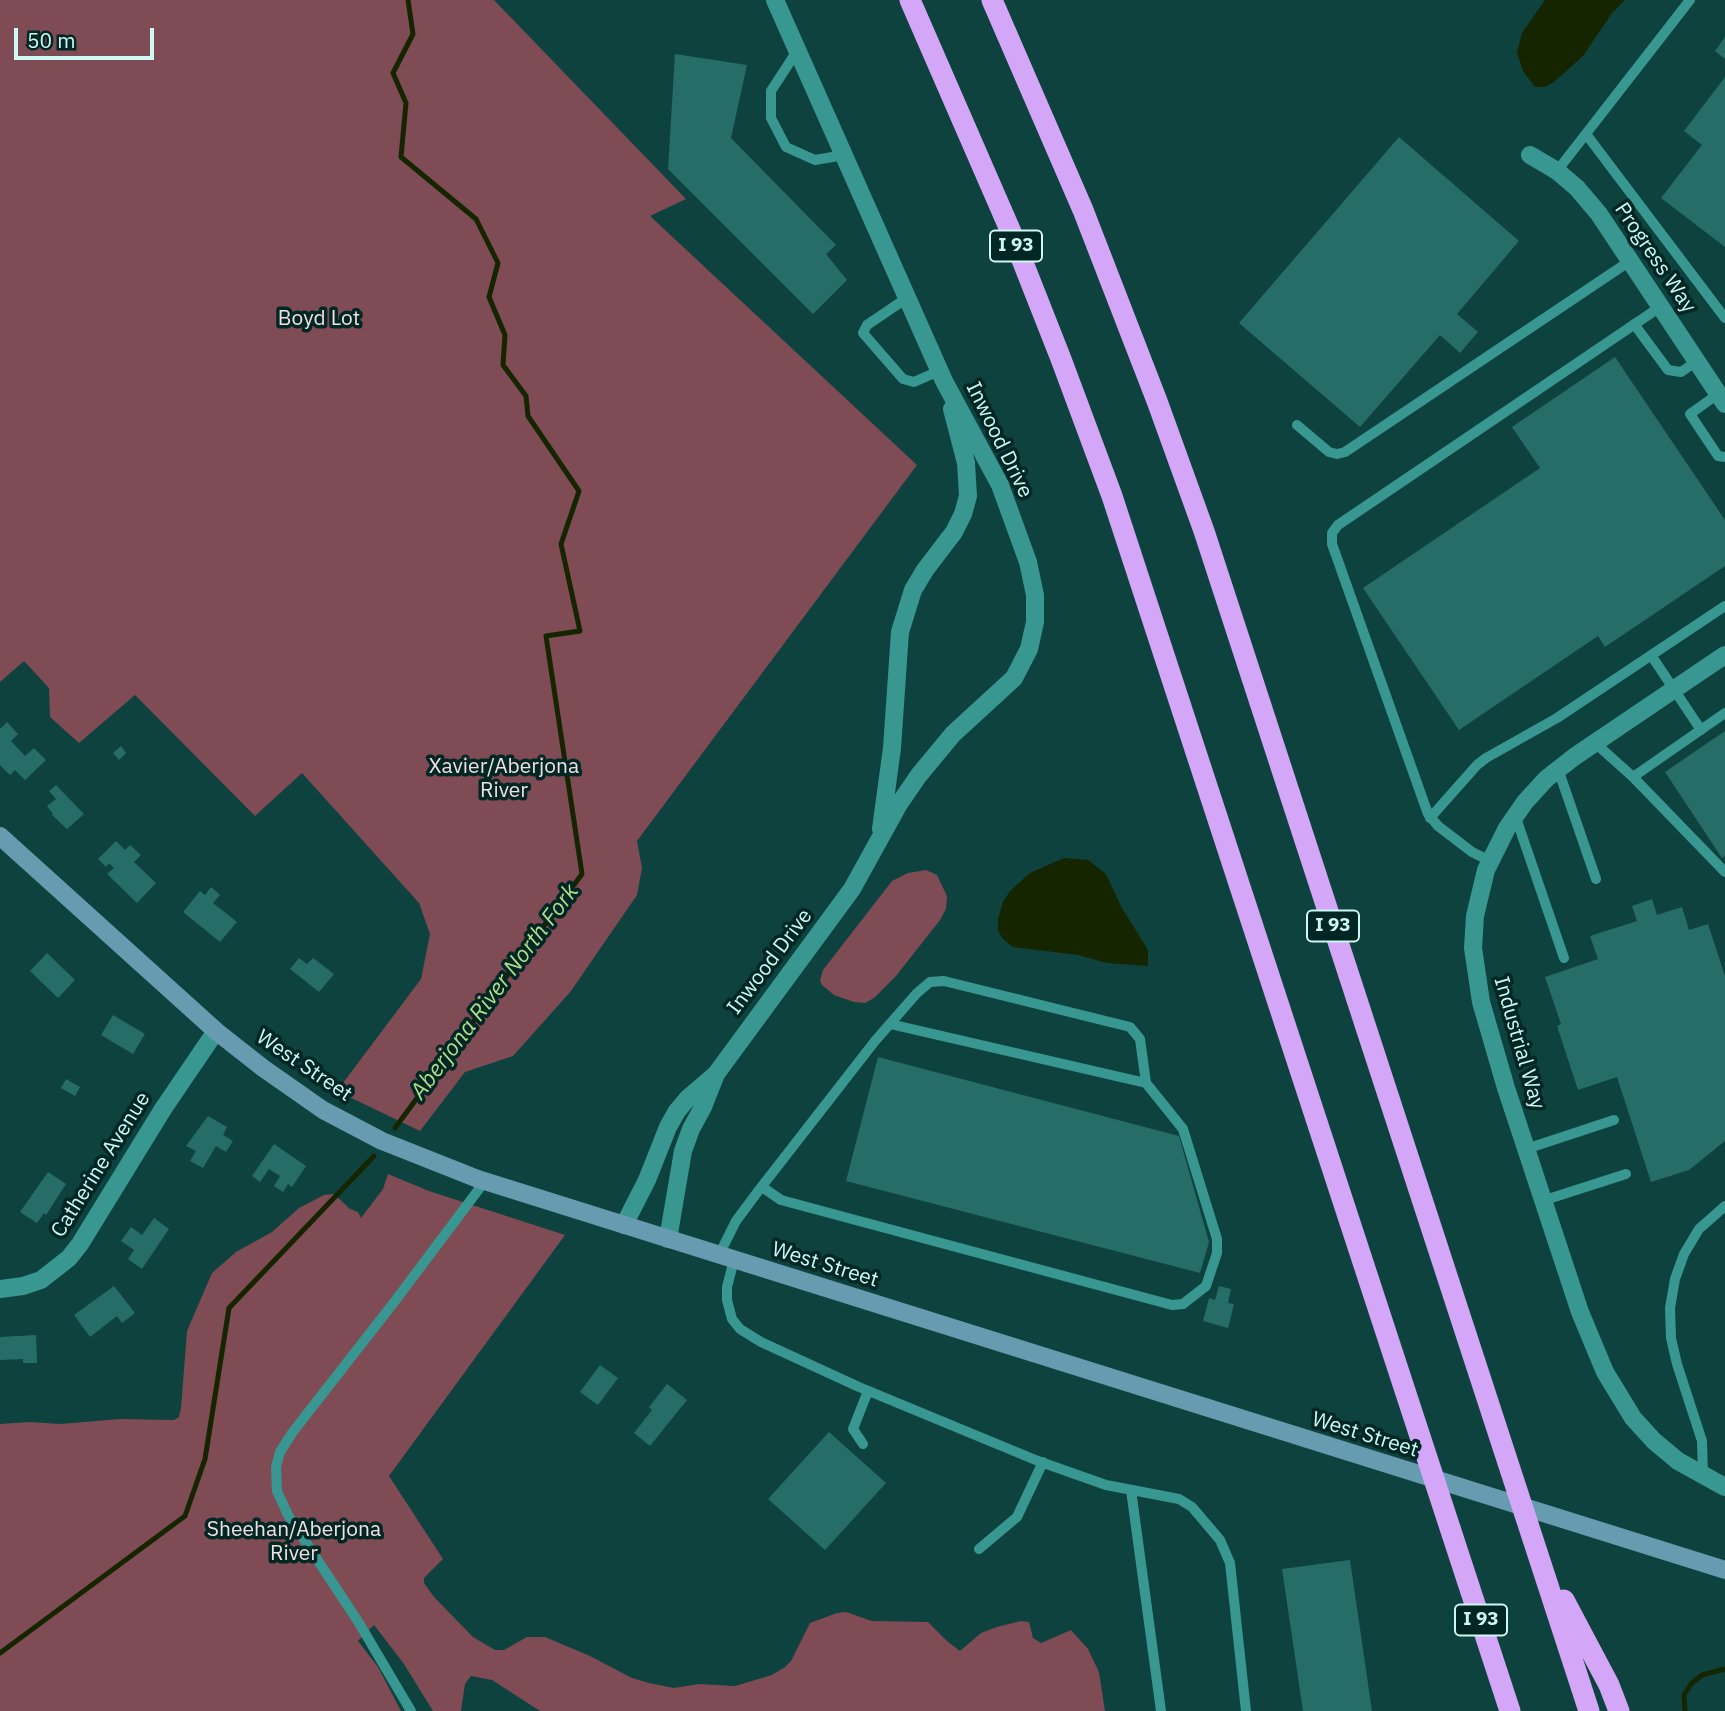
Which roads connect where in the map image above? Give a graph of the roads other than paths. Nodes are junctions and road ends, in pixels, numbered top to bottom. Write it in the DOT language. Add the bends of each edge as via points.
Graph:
graph roads {
  1 [pos="775,0"];
  2 [pos="910,0"];
  3 [pos="992,0"];
  4 [pos="1689,0"];
  5 [pos="797,51"];
  6 [pos="1586,134"];
  7 [pos="844,155"];
  8 [pos="1530,155"];
  9 [pos="1558,171"];
  10 [pos="1630,261"];
  11 [pos="907,299"];
  12 [pos="1660,307"];
  13 [pos="1725,318"];
  14 [pos="1634,324"];
  15 [pos="1697,362"];
  16 [pos="941,376"];
  17 [pos="1720,389"];
  18 [pos="1297,425"];
  19 [pos="1725,457"];
  20 [pos="1725,606"];
  21 [pos="1651,655"];
  22 [pos="1725,655"];
  23 [pos="1674,689"];
  24 [pos="1725,713"];
  25 [pos="1701,730"];
  26 [pos="1594,742"];
  27 [pos="1558,769"];
  28 [pos="1633,777"];
  29 [pos="1515,815"];
  30 [pos="1430,818"];
  31 [pos="0,836"];
  32 [pos="880,839"];
  33 [pos="1490,861"];
  34 [pos="1725,872"];
  35 [pos="1596,879"];
  36 [pos="1564,958"];
  37 [pos="890,1024"];
  38 [pos="216,1031"];
  39 [pos="716,1074"];
  40 [pos="1146,1083"];
  41 [pos="1614,1120"];
  42 [pos="1526,1149"];
  43 [pos="1626,1174"];
  44 [pos="485,1181"];
  45 [pos="762,1187"];
  46 [pos="1542,1201"];
  47 [pos="1725,1206"];
  48 [pos="624,1225"];
  49 [pos="668,1239"];
  50 [pos="726,1258"];
  51 [pos="0,1289"];
  52 [pos="868,1391"];
  53 [pos="863,1444"];
  54 [pos="1043,1462"];
  55 [pos="1703,1476"];
  56 [pos="1725,1487"];
  57 [pos="1131,1490"];
  58 [pos="979,1549"];
  59 [pos="1537,1551"];
  60 [pos="1725,1570"];
  61 [pos="411,1711"];
  62 [pos="1161,1711"];
  63 [pos="1246,1711"];
  64 [pos="1510,1711"];
  65 [pos="1589,1711"];
  66 [pos="1619,1711"];
  1 -- 5 [label="street, Inwood Drive"];
  2 -- 64 [label="highway, I 93" via="1021,258 1116,507"];
  3 -- 59 [label="highway, I 93" via="1083,210 1199,518"];
  4 -- 6 [label="lane"];
  5 -- 7 [label="street, Inwood Drive"];
  5 -- 7 [label="lane" via="771,91 771,118 786,147 815,160"];
  6 -- 9 [label="lane"];
  6 -- 13 [label="lane"];
  7 -- 11 [label="street, Inwood Drive"];
  8 -- 9 [label="street, Progress Way"];
  9 -- 10 [label="street, Progress Way" via="1592,205"];
  10 -- 12 [label="street, Progress Way"];
  10 -- 18 [label="lane" via="1345,452 1329,452"];
  11 -- 16 [label="street, Inwood Drive"];
  11 -- 16 [label="lane" via="867,325 863,333 903,379 914,382"];
  12 -- 14 [label="lane"];
  12 -- 15 [label="street, Progress Way"];
  14 -- 15 [label="lane" via="1668,370 1681,372"];
  14 -- 30 [label="lane" via="1338,524 1332,533 1332,544"];
  15 -- 17 [label="street, Progress Way"];
  16 -- 32 [label="street, Inwood Drive" via="966,463 968,496 954,532 913,590 900,632"];
  16 -- 32 [label="street, Inwood Drive" via="1000,485 1028,562 1035,622 1029,649 1014,678 941,746"];
  17 -- 19 [label="lane" via="1690,414 1718,456"];
  20 -- 21 [label="lane"];
  21 -- 23 [label="lane"];
  21 -- 30 [label="lane" via="1557,718 1486,758"];
  22 -- 23 [label="street, Industrial Way"];
  23 -- 25 [label="lane"];
  23 -- 26 [label="street, Industrial Way"];
  24 -- 25 [label="lane"];
  25 -- 28 [label="lane"];
  26 -- 27 [label="street, Industrial Way"];
  26 -- 28 [label="lane"];
  27 -- 29 [label="street, Industrial Way"];
  27 -- 35 [label="lane"];
  28 -- 34 [label="lane"];
  29 -- 33 [label="street, Industrial Way"];
  29 -- 36 [label="lane"];
  30 -- 33 [label="lane"];
  31 -- 38 [label="main road, West Street"];
  32 -- 39 [label="street, Inwood Drive" via="852,889"];
  33 -- 42 [label="street, Industrial Way" via="1475,916 1474,964 1490,1034"];
  37 -- 40 [label="lane"];
  37 -- 40 [label="lane" via="926,984 944,981 1130,1027 1140,1039"];
  37 -- 45 [label="lane"];
  38 -- 44 [label="main road, West Street" via="323,1110 382,1141"];
  38 -- 51 [label="street, Catherine Avenue" via="69,1258 41,1280"];
  39 -- 48 [label="street, Inwood Drive" via="688,1098 668,1127"];
  39 -- 49 [label="street, Inwood Drive" via="683,1151"];
  40 -- 45 [label="lane" via="1183,1129 1218,1245 1208,1284 1181,1305 781,1200"];
  41 -- 42 [label="lane"];
  42 -- 46 [label="street, Industrial Way"];
  43 -- 46 [label="lane"];
  44 -- 48 [label="main road, West Street"];
  44 -- 61 [label="lane" via="292,1433 276,1467 277,1491 288,1515"];
  45 -- 50 [label="lane" via="736,1221"];
  46 -- 55 [label="street, Industrial Way" via="1580,1312 1616,1393 1654,1441"];
  47 -- 55 [label="lane" via="1699,1229 1684,1254 1670,1307 1677,1364 1702,1441"];
  48 -- 49 [label="main road, West Street"];
  49 -- 50 [label="main road, West Street"];
  50 -- 52 [label="lane" via="727,1300 740,1329"];
  50 -- 60 [label="main road, West Street"];
  52 -- 53 [label="lane" via="853,1429"];
  52 -- 54 [label="lane"];
  54 -- 57 [label="lane"];
  54 -- 58 [label="lane" via="1017,1517"];
  55 -- 56 [label="street, Industrial Way"];
  57 -- 62 [label="lane"];
  57 -- 63 [label="lane" via="1179,1499 1203,1517 1220,1540 1230,1563"];
  59 -- 65 [label="highway, I 93"];
  59 -- 66 [label="highway"];
}
